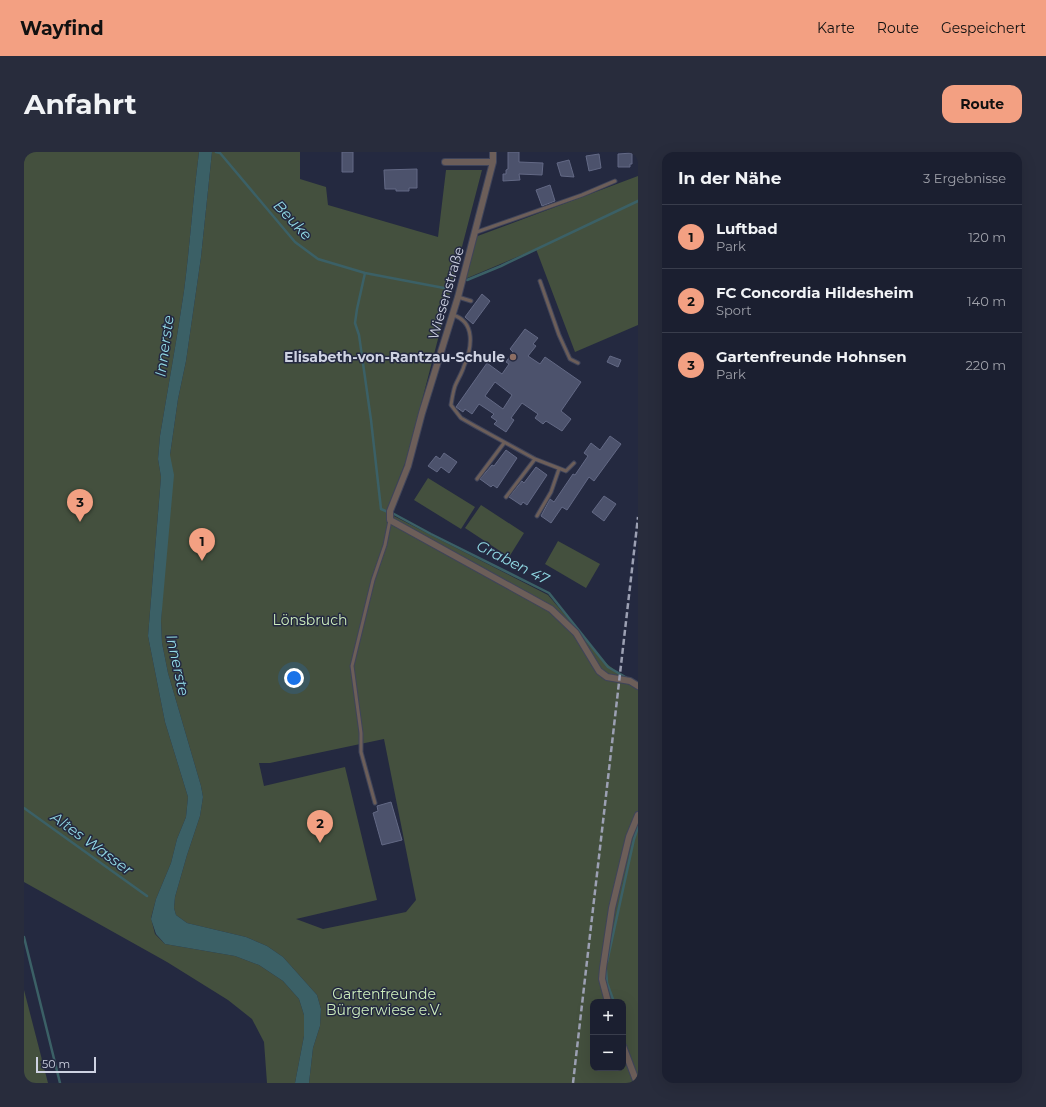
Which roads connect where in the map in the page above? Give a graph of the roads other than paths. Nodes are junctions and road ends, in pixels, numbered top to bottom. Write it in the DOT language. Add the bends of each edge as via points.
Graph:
graph roads {
  1 [pos="493,152"];
  2 [pos="445,162"];
  3 [pos="492,162"];
  4 [pos="615,181"];
  5 [pos="474,233"];
  6 [pos="540,281"];
  7 [pos="458,297"];
  8 [pos="471,301"];
  9 [pos="453,315"];
  10 [pos="578,363"];
  11 [pos="504,443"];
  12 [pos="535,459"];
  13 [pos="574,463"];
  14 [pos="559,468"];
  15 [pos="477,478"];
  16 [pos="506,497"];
  17 [pos="537,516"];
  18 [pos="390,520"];
  19 [pos="638,686"];
  20 [pos="375,803"];
  21 [pos="638,815"];
  22 [pos="607,999"];
  23 [pos="626,1054"];
  24 [pos="637,1083"];
  1 -- 3 [label="street, Wiesenstraße"];
  2 -- 3 [label="street"];
  3 -- 5 [label="street, Wiesenstraße"];
  4 -- 5 [label="lane" via="582,196"];
  5 -- 7 [label="street, Wiesenstraße"];
  6 -- 10 [label="lane" via="559,335 570,358"];
  7 -- 8 [label="lane"];
  7 -- 9 [label="street, Wiesenstraße"];
  9 -- 11 [label="lane" via="460,317 468,325 470,345 451,405 461,418"];
  9 -- 18 [label="street, Wiesenstraße" via="408,466 390,511"];
  11 -- 12 [label="lane"];
  11 -- 15 [label="lane"];
  12 -- 14 [label="lane"];
  12 -- 16 [label="lane"];
  13 -- 14 [label="lane" via="566,472"];
  14 -- 17 [label="lane" via="551,492"];
  18 -- 19 [label="street" via="551,609 576,633 599,671 607,677"];
  18 -- 20 [label="lane" via="352,666 361,752"];
  21 -- 22 [label="street" via="629,837 612,908 602,974"];
  23 -- 24 [label="street"];
}
